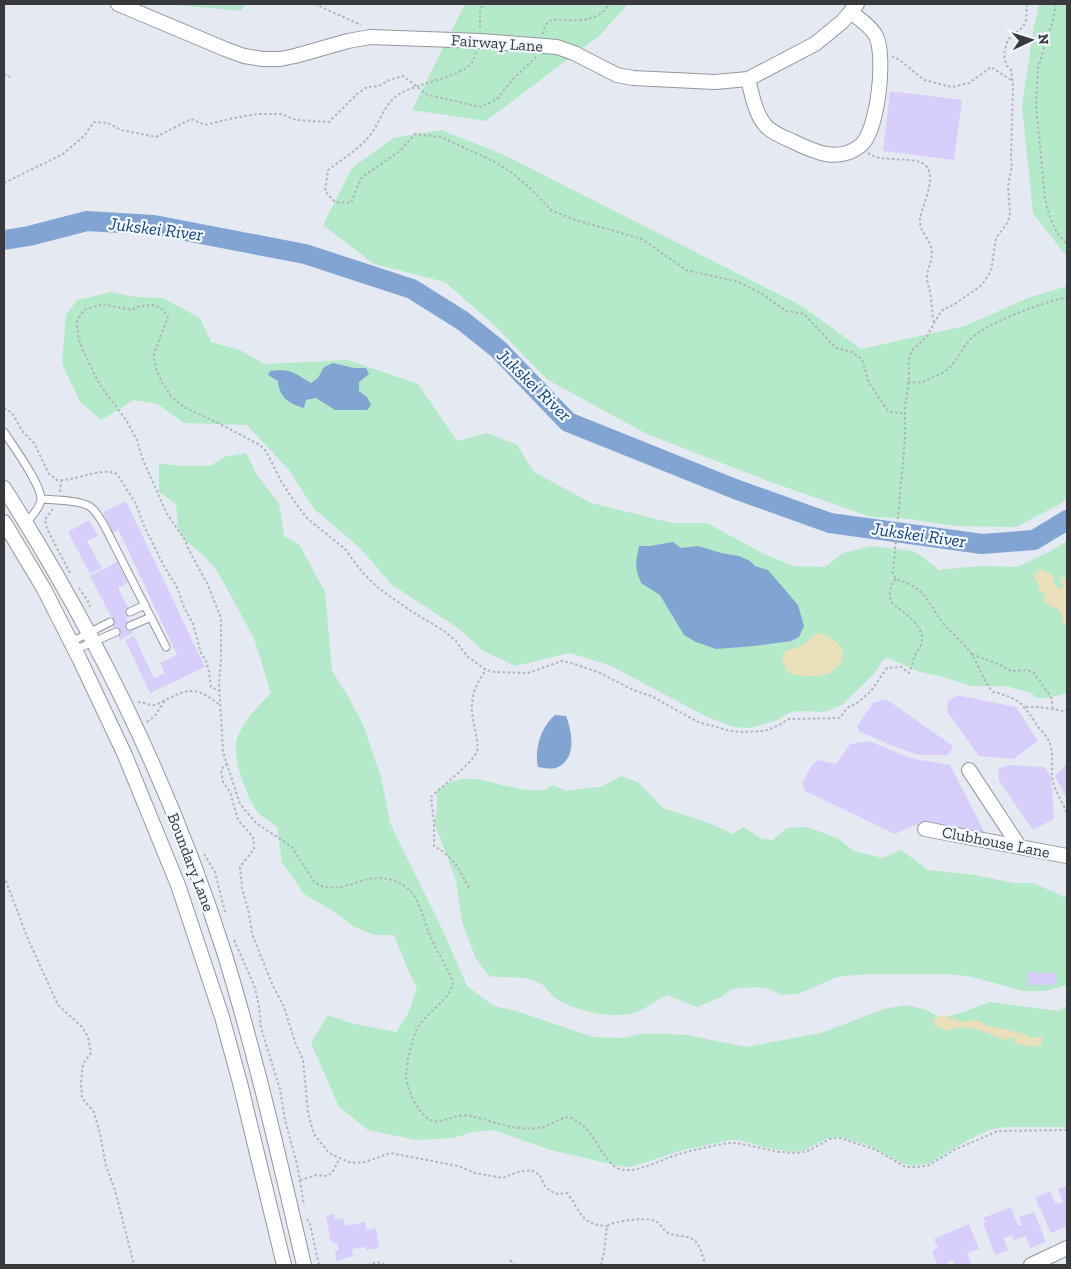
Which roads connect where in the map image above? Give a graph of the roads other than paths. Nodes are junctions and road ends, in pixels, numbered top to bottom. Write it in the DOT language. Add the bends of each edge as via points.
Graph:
graph roads {
  1 [pos="118,4"];
  2 [pos="854,8"];
  3 [pos="748,79"];
  4 [pos="4,432"];
  5 [pos="4,488"];
  6 [pos="41,499"];
  7 [pos="4,522"];
  8 [pos="26,523"];
  9 [pos="145,605"];
  10 [pos="130,612"];
  11 [pos="151,617"];
  12 [pos="110,622"];
  13 [pos="130,626"];
  14 [pos="116,632"];
  15 [pos="91,637"];
  16 [pos="73,646"];
  17 [pos="166,647"];
  18 [pos="969,770"];
  19 [pos="925,829"];
  20 [pos="1019,846"];
  21 [pos="1067,856"];
  22 [pos="1067,1248"];
  23 [pos="1036,1264"];
  24 [pos="284,1265"];
  25 [pos="304,1265"];
  1 -- 3 [label="street, Fairway Lane" via="225,49 263,59 294,56 370,37 481,41 557,48 574,53 609,72 633,78 715,82"];
  2 -- 3 [label="street, Fairway Lane" via="815,44"];
  2 -- 3 [label="street" via="877,37 879,49 877,106 873,125 861,146 847,153 829,155 812,151 776,133 762,121"];
  4 -- 6 [label="lane" via="39,486"];
  5 -- 8 [label="street, Boundary Lane"];
  6 -- 8 [label="lane"];
  6 -- 9 [label="lane" via="81,504 95,511"];
  7 -- 16 [label="street, Boundary Lane"];
  8 -- 15 [label="street, Boundary Lane"];
  9 -- 10 [label="lane"];
  9 -- 11 [label="lane"];
  11 -- 13 [label="lane"];
  11 -- 17 [label="lane"];
  12 -- 15 [label="lane"];
  14 -- 15 [label="lane"];
  15 -- 16 [label="lane"];
  15 -- 25 [label="street, Boundary Lane" via="158,777 224,954"];
  16 -- 24 [label="street, Boundary Lane" via="124,753 178,885 222,1017"];
  18 -- 20 [label="street"];
  19 -- 20 [label="street, Clubhouse Lane"];
  20 -- 21 [label="street, Clubhouse Lane"];
  22 -- 23 [label="street"];
}
